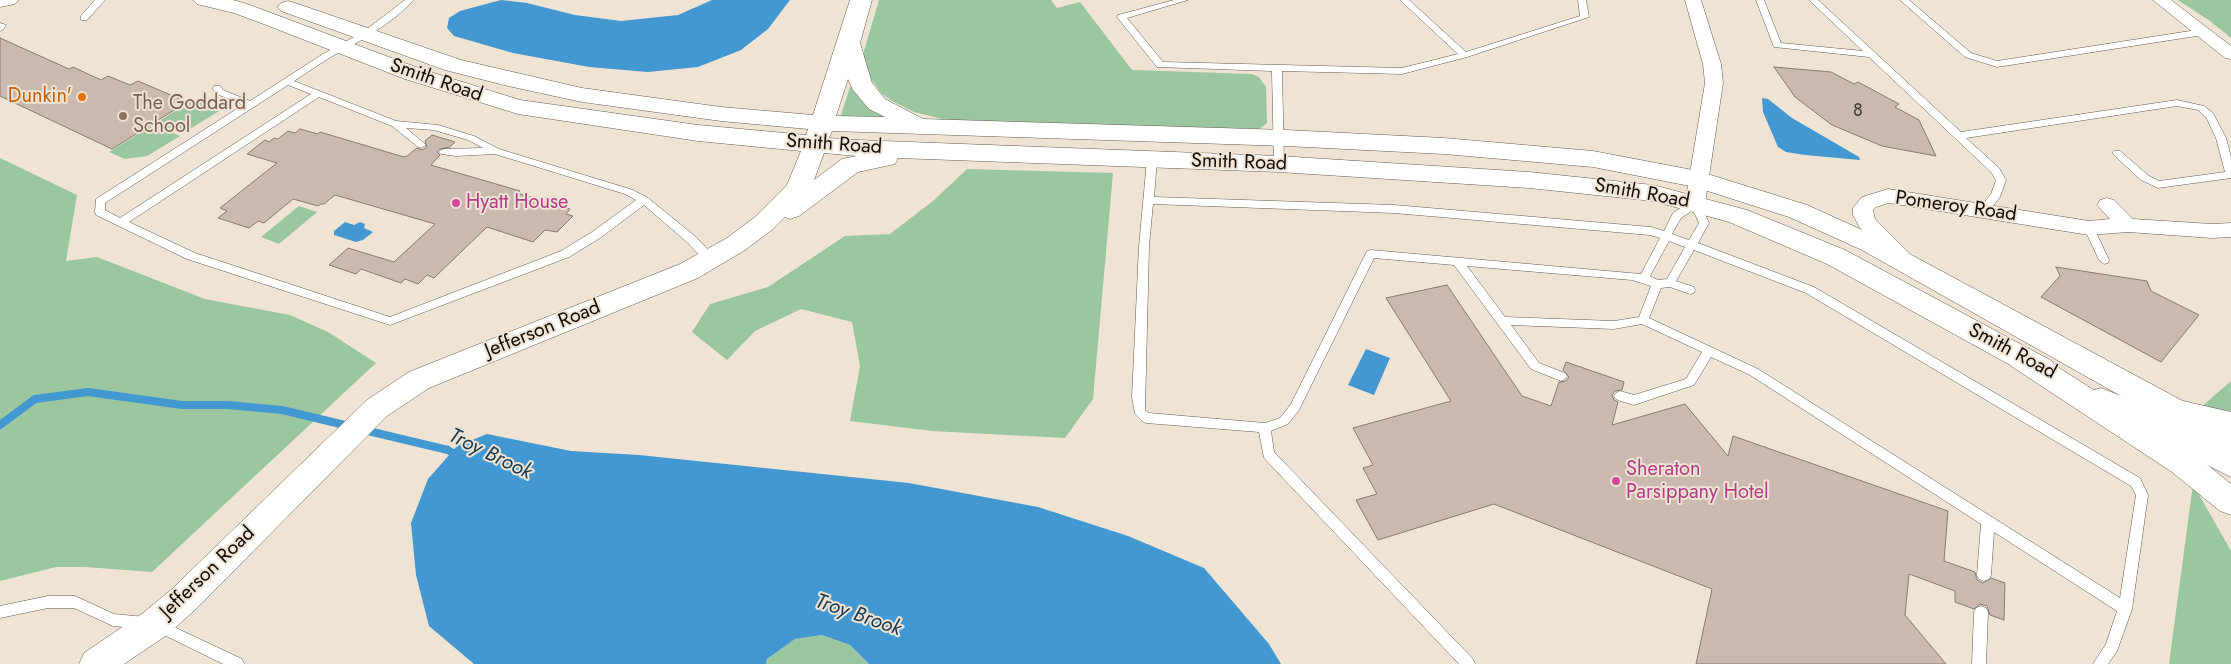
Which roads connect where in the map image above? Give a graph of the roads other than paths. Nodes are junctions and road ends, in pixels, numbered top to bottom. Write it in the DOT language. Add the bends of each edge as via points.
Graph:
graph roads {
  1 [pos="8,0"];
  2 [pos="101,0"];
  3 [pos="204,0"];
  4 [pos="268,0"];
  5 [pos="410,0"];
  6 [pos="861,0"];
  7 [pos="1184,0"];
  8 [pos="1404,0"];
  9 [pos="1582,0"];
  10 [pos="1693,0"];
  11 [pos="1760,0"];
  12 [pos="1813,0"];
  13 [pos="1904,0"];
  14 [pos="2161,0"];
  15 [pos="0,1"];
  16 [pos="84,18"];
  17 [pos="2203,32"];
  18 [pos="366,34"];
  19 [pos="849,43"];
  20 [pos="342,47"];
  21 [pos="2231,54"];
  22 [pos="1464,55"];
  23 [pos="1872,55"];
  24 [pos="1276,68"];
  25 [pos="287,81"];
  26 [pos="217,88"];
  27 [pos="316,94"];
  28 [pos="250,104"];
  29 [pos="395,124"];
  30 [pos="924,126"];
  31 [pos="819,134"];
  32 [pos="1958,136"];
  33 [pos="1278,138"];
  34 [pos="421,145"];
  35 [pos="496,151"];
  36 [pos="444,152"];
  37 [pos="950,152"];
  38 [pos="2117,153"];
  39 [pos="1152,160"];
  40 [pos="1278,164"];
  41 [pos="1696,191"];
  42 [pos="644,200"];
  43 [pos="1148,200"];
  44 [pos="2107,205"];
  45 [pos="1983,210"];
  46 [pos="121,222"];
  47 [pos="2128,225"];
  48 [pos="2089,228"];
  49 [pos="2231,230"];
  50 [pos="1667,236"];
  51 [pos="736,244"];
  52 [pos="1692,245"];
  53 [pos="711,260"];
  54 [pos="2104,260"];
  55 [pos="1458,262"];
  56 [pos="1912,265"];
  57 [pos="1644,278"];
  58 [pos="1670,283"];
  59 [pos="1657,284"];
  60 [pos="1690,290"];
  61 [pos="1643,320"];
  62 [pos="1503,321"];
  63 [pos="1708,350"];
  64 [pos="2020,358"];
  65 [pos="1561,376"];
  66 [pos="1620,396"];
  67 [pos="2170,410"];
  68 [pos="2231,424"];
  69 [pos="1266,428"];
  70 [pos="2231,441"];
  71 [pos="2231,465"];
  72 [pos="2231,502"];
  73 [pos="1988,520"];
  74 [pos="1984,576"];
  75 [pos="2125,609"];
  76 [pos="0,612"];
  77 [pos="1981,612"];
  78 [pos="155,624"];
  79 [pos="96,664"];
  80 [pos="124,664"];
  81 [pos="236,664"];
  82 [pos="1468,664"];
  83 [pos="1979,664"];
  84 [pos="2100,664"];
  1 -- 15 [label="main road"];
  2 -- 16 [label="lane"];
  3 -- 20 [label="main road, Smith Road" via="259,14"];
  4 -- 18 [label="main road, Smith Road"];
  5 -- 18 [label="lane"];
  6 -- 19 [label="main road, Jefferson Road"];
  7 -- 24 [label="lane" via="1121,17 1160,65"];
  8 -- 22 [label="lane"];
  9 -- 22 [label="lane" via="1586,17"];
  10 -- 41 [label="street" via="1712,64 1714,83"];
  11 -- 23 [label="lane" via="1777,45"];
  12 -- 23 [label="lane"];
  13 -- 17 [label="lane" via="1968,55 1997,64"];
  14 -- 17 [label="street"];
  17 -- 21 [label="street"];
  18 -- 20 [label="lane"];
  18 -- 31 [label="main road, Smith Road" via="453,65 582,95 721,114"];
  19 -- 30 [label="main road" via="861,85 877,104"];
  19 -- 31 [label="main road, Jefferson Road"];
  20 -- 25 [label="lane"];
  20 -- 31 [label="main road, Smith Road" via="454,88 552,113 698,134"];
  22 -- 24 [label="lane" via="1402,71"];
  23 -- 32 [label="lane"];
  24 -- 33 [label="lane"];
  25 -- 27 [label="lane"];
  25 -- 28 [label="lane"];
  26 -- 28 [label="lane"];
  27 -- 29 [label="lane"];
  27 -- 46 [label="lane"];
  28 -- 46 [label="lane" via="100,201 100,212"];
  29 -- 34 [label="lane"];
  29 -- 35 [label="lane" via="435,126 471,138"];
  30 -- 31 [label="main road, Smith Road"];
  30 -- 33 [label="main road, Smith Road"];
  31 -- 37 [label="main road, Smith Road"];
  31 -- 51 [label="main road, Jefferson Road" via="797,190 764,223"];
  32 -- 38 [label="lane" via="2177,103 2188,104 2210,115 2221,138 2231,175 2158,185"];
  32 -- 45 [label="lane" via="1996,170 2001,180 1996,195"];
  33 -- 40 [label="lane"];
  33 -- 41 [label="main road, Smith Road" via="1444,146 1576,157 1637,166"];
  35 -- 36 [label="lane"];
  35 -- 42 [label="lane" via="629,192"];
  37 -- 39 [label="main road, Smith Road"];
  37 -- 51 [label="main road" via="877,158 851,165 762,232"];
  39 -- 40 [label="main road, Smith Road"];
  39 -- 43 [label="lane"];
  40 -- 41 [label="main road, Smith Road"];
  41 -- 50 [label="lane"];
  41 -- 52 [label="lane" via="1704,223"];
  41 -- 56 [label="main road, Smith Road" via="1798,211"];
  41 -- 64 [label="main road, Smith Road" via="1738,216 1836,257"];
  42 -- 46 [label="lane" via="565,254 390,321 191,256"];
  42 -- 53 [label="lane"];
  43 -- 50 [label="lane" via="1394,209 1651,231"];
  43 -- 69 [label="lane" via="1138,397 1142,415 1146,418"];
  44 -- 47 [label="street"];
  45 -- 48 [label="street, Pomeroy Road"];
  45 -- 56 [label="street, Pomeroy Road" via="1888,196 1869,202 1863,208 1867,223"];
  47 -- 48 [label="street, Pomeroy Road"];
  47 -- 49 [label="street, Pomeroy Road"];
  48 -- 54 [label="lane"];
  50 -- 52 [label="lane"];
  50 -- 57 [label="lane"];
  51 -- 53 [label="main road, Jefferson Road"];
  52 -- 58 [label="lane"];
  52 -- 75 [label="lane" via="1817,293 2136,482 2142,495"];
  53 -- 78 [label="main road, Jefferson Road" via="665,282 419,380 377,408"];
  55 -- 57 [label="lane"];
  55 -- 62 [label="lane"];
  55 -- 69 [label="lane" via="1371,254 1290,415"];
  56 -- 67 [label="main road, Smith Road"];
  57 -- 59 [label="lane"];
  58 -- 59 [label="lane"];
  58 -- 60 [label="lane"];
  59 -- 61 [label="lane"];
  61 -- 62 [label="lane" via="1614,325"];
  61 -- 63 [label="lane"];
  62 -- 65 [label="lane" via="1535,366"];
  63 -- 66 [label="lane" via="1690,382 1634,400"];
  63 -- 73 [label="lane" via="1754,372"];
  64 -- 71 [label="main road, Smith Road"];
  64 -- 72 [label="main road" via="2182,462"];
  67 -- 68 [label="main road"];
  67 -- 70 [label="main road, Smith Road"];
  69 -- 82 [label="lane" via="1268,454"];
  73 -- 74 [label="lane"];
  73 -- 75 [label="lane"];
  75 -- 84 [label="lane" via="2112,647"];
  76 -- 78 [label="lane" via="48,602 75,602 113,620"];
  77 -- 83 [label="lane"];
  78 -- 79 [label="main road, Jefferson Road"];
  78 -- 80 [label="main road, Jefferson Road"];
  78 -- 81 [label="lane"];
}
